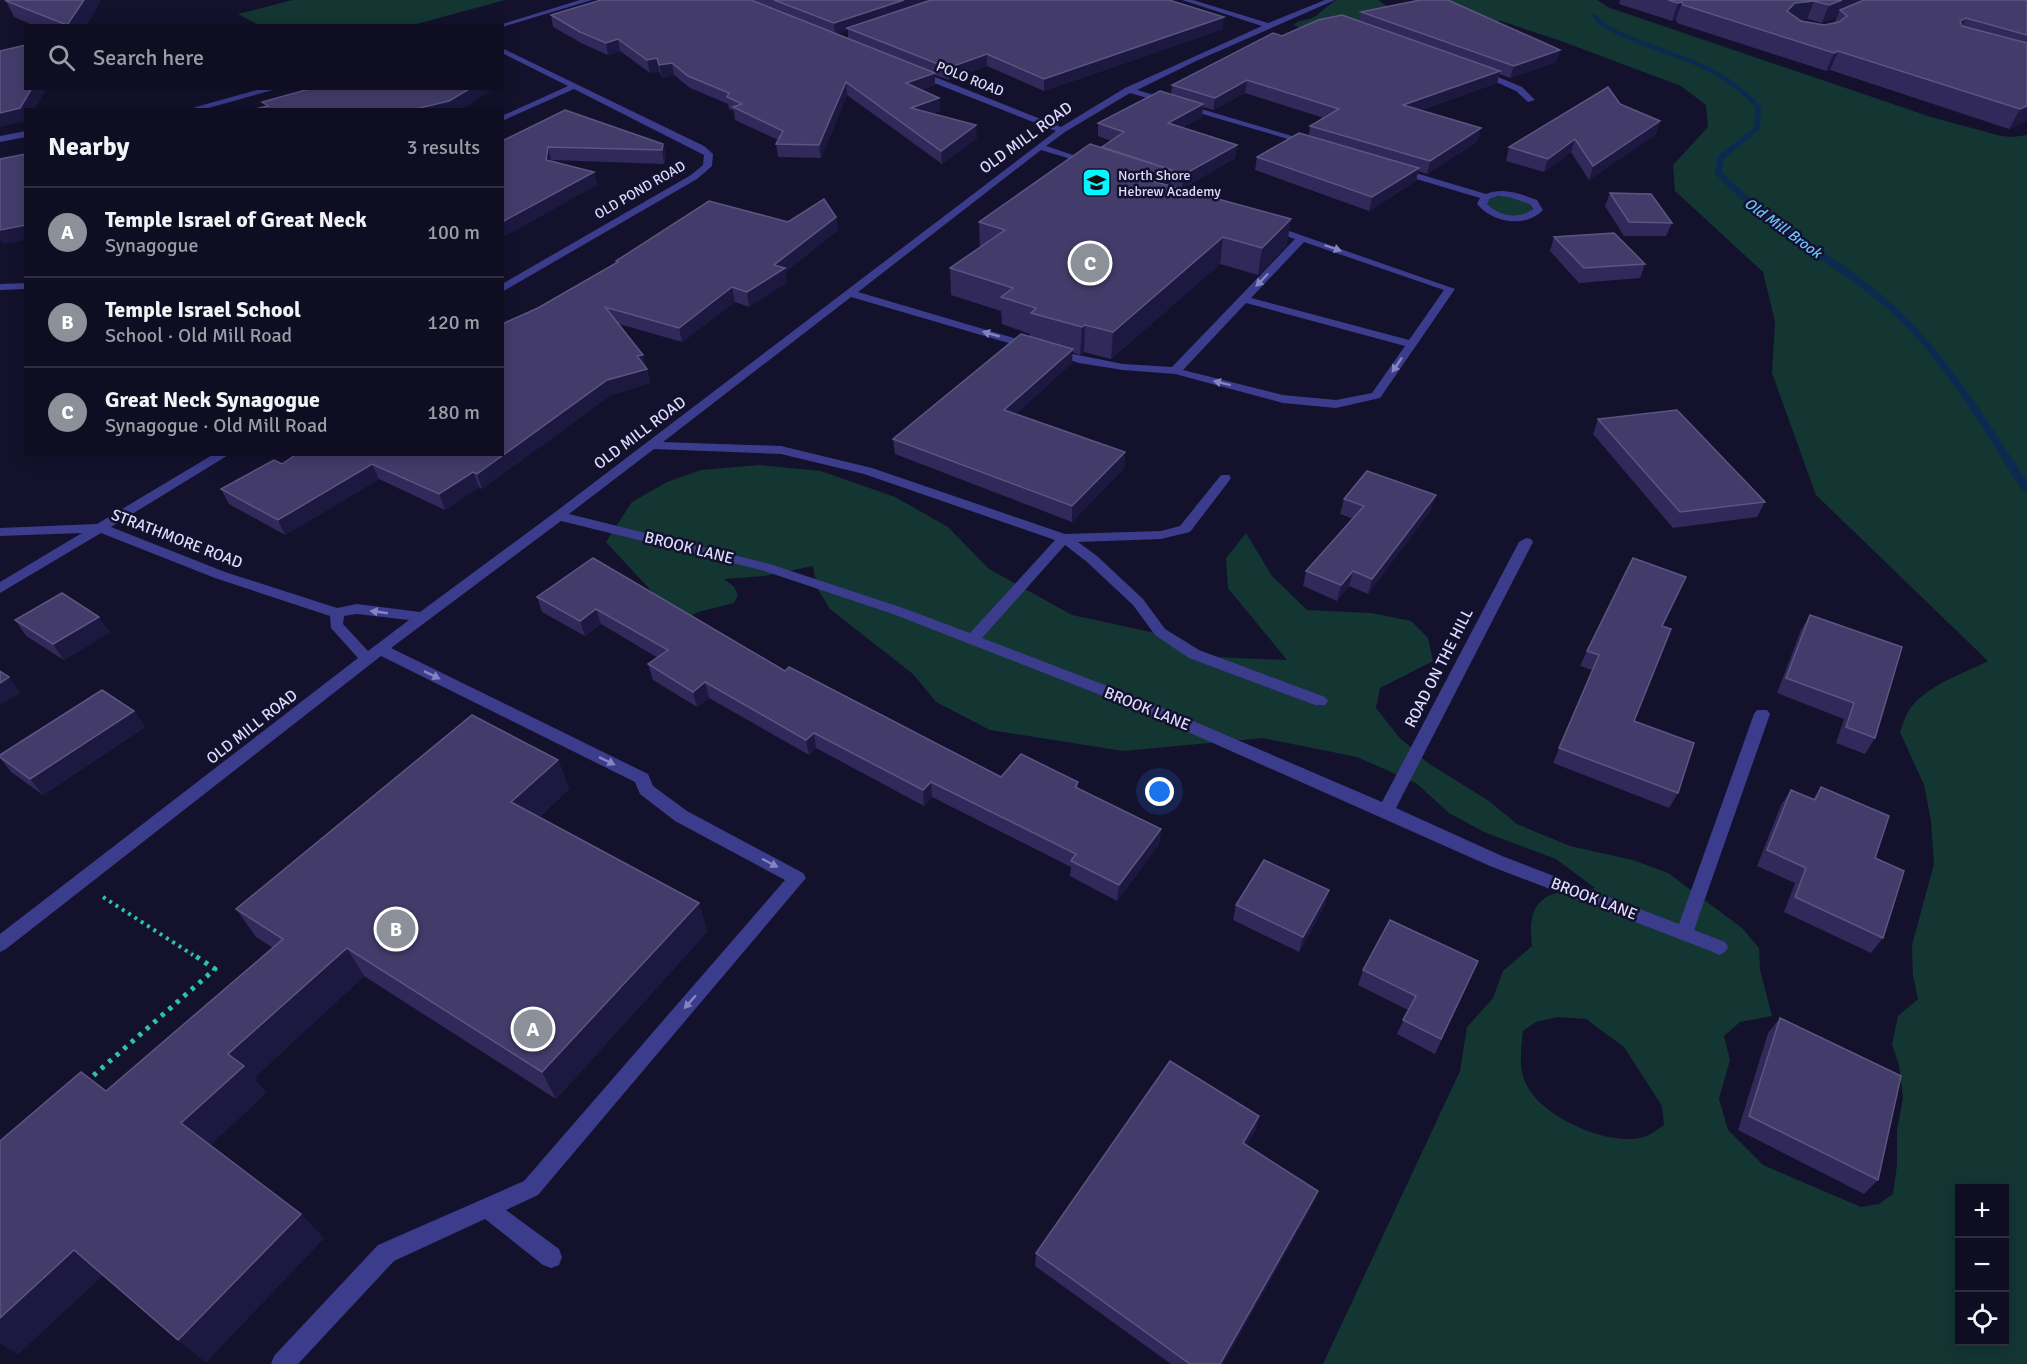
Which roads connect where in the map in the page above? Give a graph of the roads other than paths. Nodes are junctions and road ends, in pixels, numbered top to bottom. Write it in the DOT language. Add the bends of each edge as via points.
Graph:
graph roads {
  1 [pos="588,0"];
  2 [pos="1186,0"];
  3 [pos="1331,0"];
  4 [pos="504,25"];
  5 [pos="1269,26"];
  6 [pos="504,51"];
  7 [pos="1465,66"];
  8 [pos="912,71"];
  9 [pos="576,85"];
  10 [pos="268,90"];
  11 [pos="1128,90"];
  12 [pos="1531,100"];
  13 [pos="197,108"];
  14 [pos="504,118"];
  15 [pos="1062,130"];
  16 [pos="24,134"];
  17 [pos="0,139"];
  18 [pos="1040,147"];
  19 [pos="1318,147"];
  20 [pos="1094,165"];
  21 [pos="1385,167"];
  22 [pos="1486,197"];
  23 [pos="1261,225"];
  24 [pos="1302,238"];
  25 [pos="24,286"];
  26 [pos="0,287"];
  27 [pos="504,288"];
  28 [pos="850,293"];
  29 [pos="1244,299"];
  30 [pos="1412,344"];
  31 [pos="1175,371"];
  32 [pos="651,445"];
  33 [pos="221,456"];
  34 [pos="1225,478"];
  35 [pos="559,516"];
  36 [pos="100,528"];
  37 [pos="0,532"];
  38 [pos="1064,538"];
  39 [pos="1526,542"];
  40 [pos="0,588"];
  41 [pos="337,613"];
  42 [pos="423,617"];
  43 [pos="972,640"];
  44 [pos="373,654"];
  45 [pos="1320,701"];
  46 [pos="1762,714"];
  47 [pos="1386,811"];
  48 [pos="1684,934"];
  49 [pos="0,944"];
  50 [pos="1719,947"];
  51 [pos="487,1208"];
  52 [pos="551,1257"];
  53 [pos="282,1364"];
  1 -- 4 [label="street"];
  2 -- 5 [label="street"];
  3 -- 5 [label="street, OLD MILL ROAD" via="1313,12"];
  5 -- 11 [label="street, OLD MILL ROAD"];
  6 -- 9 [label="street, OLD POND ROAD"];
  7 -- 12 [label="street" via="1499,78"];
  8 -- 15 [label="street, POLO ROAD"];
  9 -- 14 [label="street"];
  9 -- 27 [label="street, OLD POND ROAD" via="701,148 709,154 707,166"];
  10 -- 13 [label="street"];
  11 -- 15 [label="street, OLD MILL ROAD"];
  11 -- 19 [label="street"];
  15 -- 18 [label="street, OLD MILL ROAD"];
  16 -- 17 [label="street"];
  18 -- 20 [label="street"];
  18 -- 28 [label="street, OLD MILL ROAD"];
  21 -- 22 [label="street"];
  22 -- 22 [label="street" via="1482,204 1496,214 1522,218 1538,210 1534,202 1519,195"];
  23 -- 24 [label="street"];
  24 -- 29 [label="street, one-way"];
  24 -- 30 [label="street, one-way" via="1450,289"];
  25 -- 26 [label="street"];
  31 -- 28 [label="street, one-way" via="1079,360"];
  28 -- 32 [label="street, OLD MILL ROAD"];
  29 -- 30 [label="street"];
  29 -- 31 [label="street"];
  30 -- 31 [label="street, one-way" via="1376,396 1336,404 1283,399"];
  32 -- 35 [label="street, OLD MILL ROAD"];
  32 -- 38 [label="street" via="781,450 868,471"];
  33 -- 36 [label="street"];
  34 -- 38 [label="street" via="1185,529 1161,535"];
  35 -- 42 [label="street, OLD MILL ROAD"];
  35 -- 43 [label="street, BROOK LANE" via="765,567"];
  36 -- 37 [label="street, STRATHMORE ROAD"];
  36 -- 40 [label="street"];
  36 -- 41 [label="street, STRATHMORE ROAD" via="220,575"];
  38 -- 43 [label="street"];
  38 -- 45 [label="street" via="1138,602 1160,632 1194,654"];
  39 -- 47 [label="street, ROAD ON THE HILL"];
  42 -- 41 [label="street, STRATHMORE ROAD, one-way" via="357,609"];
  41 -- 44 [label="street" via="336,625"];
  42 -- 44 [label="street, OLD MILL ROAD"];
  43 -- 47 [label="street, BROOK LANE" via="1139,704"];
  44 -- 49 [label="street, OLD MILL ROAD"];
  44 -- 51 [label="street, one-way" via="642,778 646,790 681,816 797,878 531,1188"];
  46 -- 48 [label="street"];
  47 -- 48 [label="street, BROOK LANE" via="1496,861"];
  48 -- 50 [label="street, BROOK LANE"];
  51 -- 52 [label="street"];
  51 -- 53 [label="street" via="386,1253"];
}
